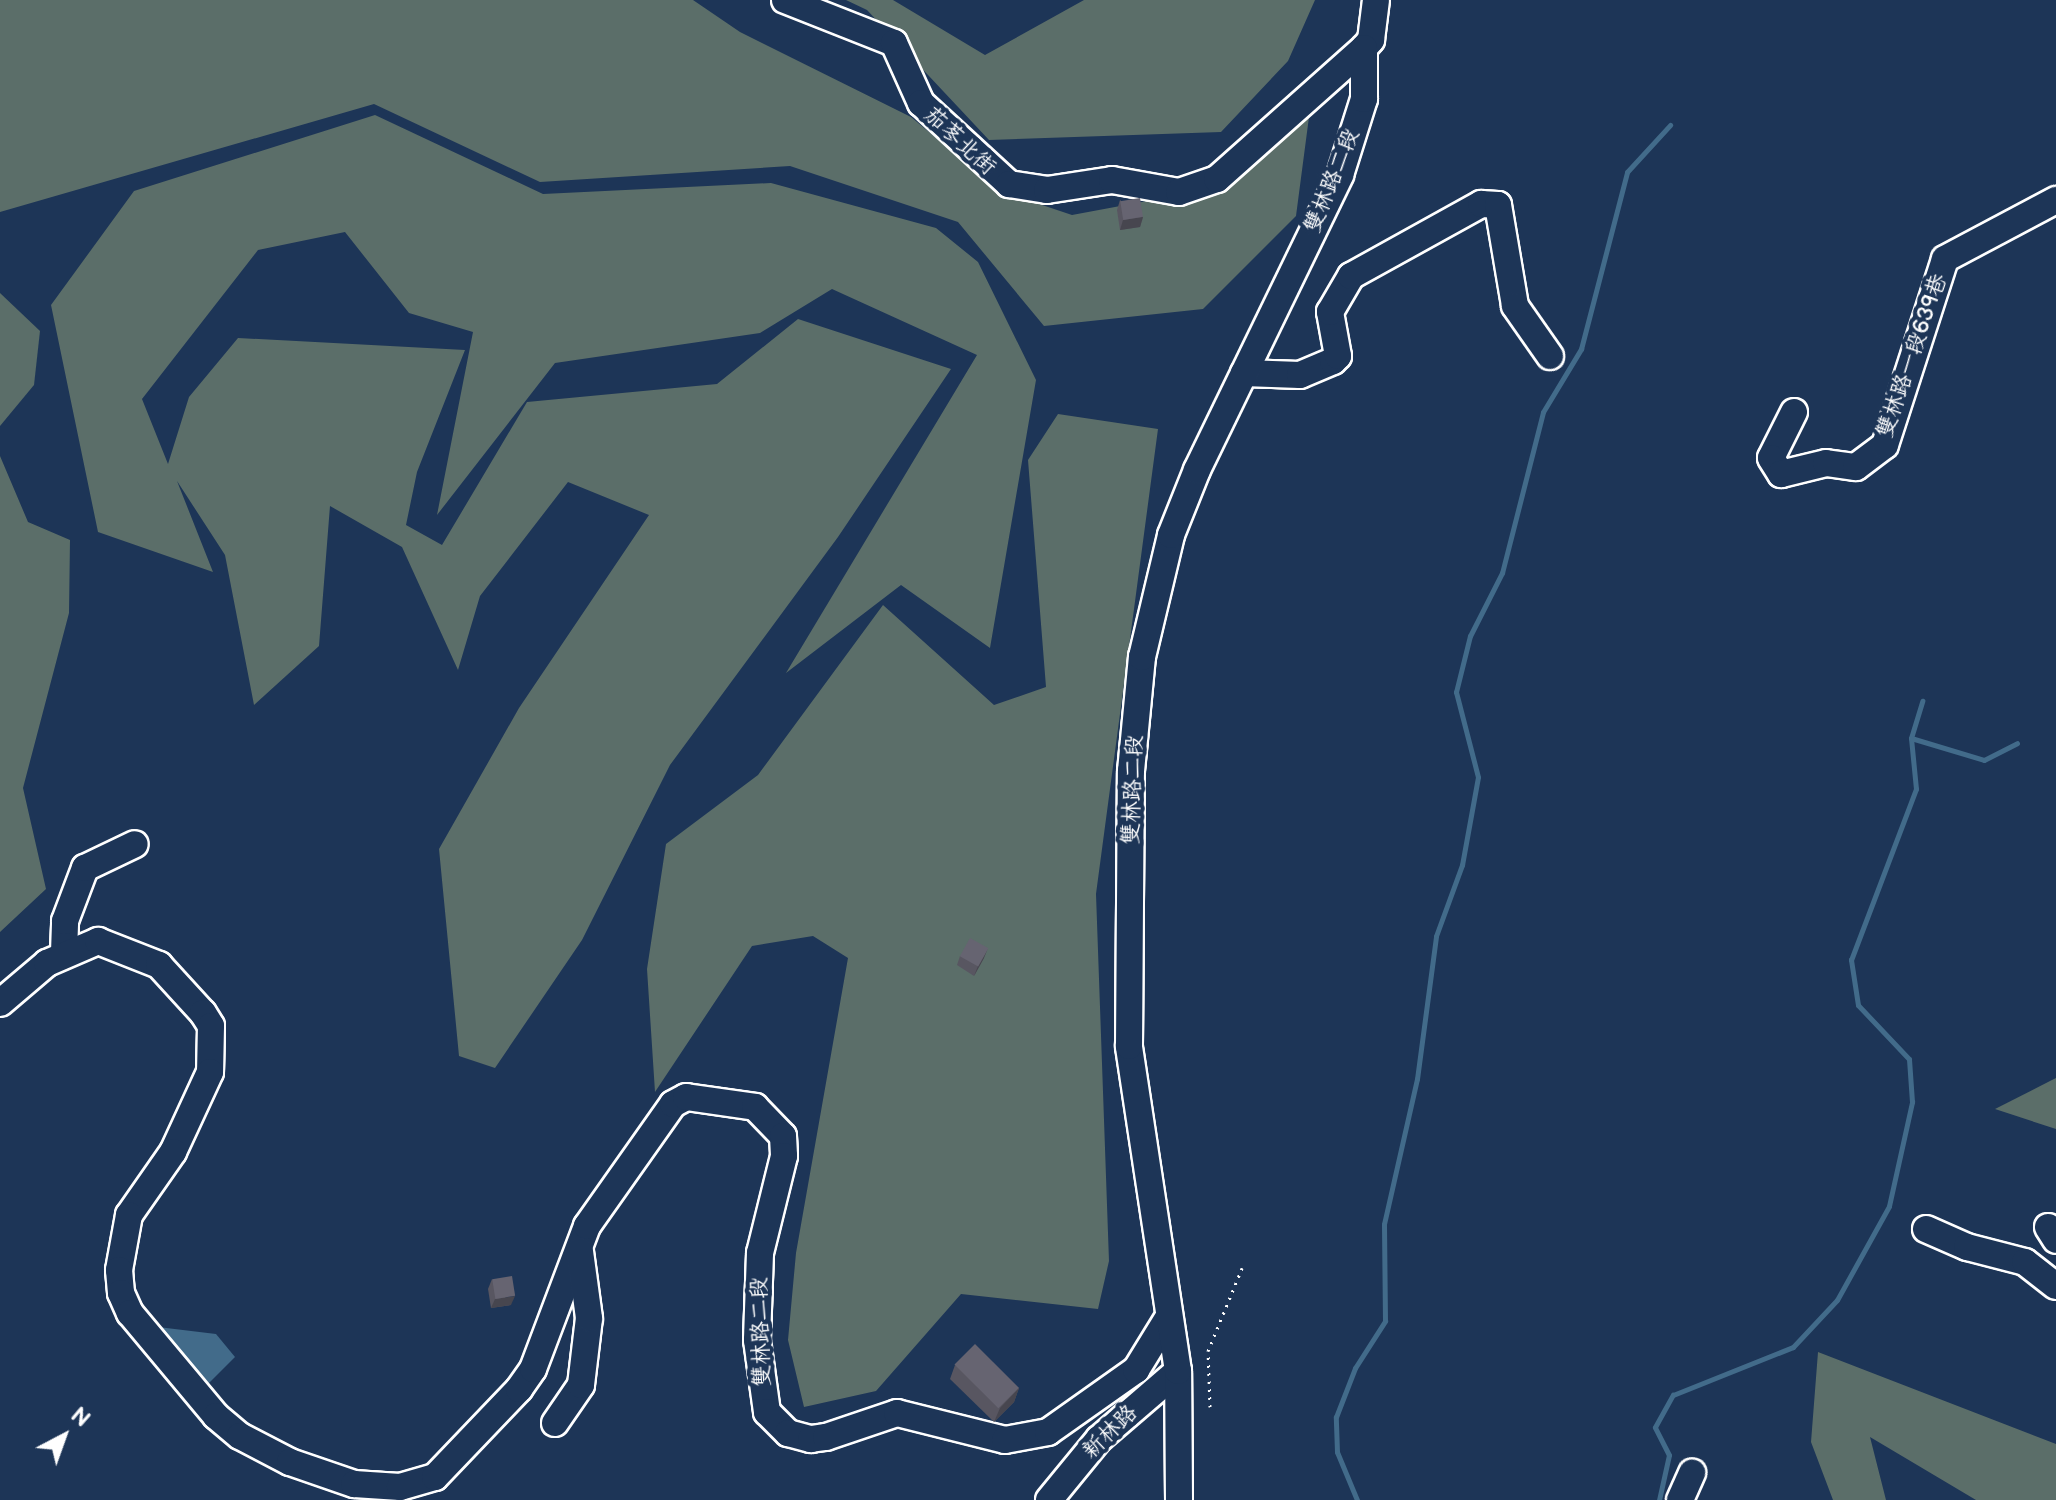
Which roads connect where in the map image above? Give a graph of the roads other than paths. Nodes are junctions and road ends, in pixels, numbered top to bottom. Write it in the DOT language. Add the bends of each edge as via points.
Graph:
graph roads {
  1 [pos="785,0"];
  2 [pos="1376,0"];
  3 [pos="1364,48"];
  4 [pos="2056,200"];
  5 [pos="1550,356"];
  6 [pos="1244,373"];
  7 [pos="1794,412"];
  8 [pos="135,844"];
  9 [pos="64,953"];
  10 [pos="0,1003"];
  11 [pos="1926,1229"];
  12 [pos="579,1247"];
  13 [pos="2056,1286"];
  14 [pos="1168,1318"];
  15 [pos="1178,1371"];
  16 [pos="555,1423"];
  17 [pos="1692,1473"];
  18 [pos="323,1488"];
  19 [pos="1049,1500"];
  20 [pos="1179,1500"];
  21 [pos="1680,1500"];
  1 -- 3 [label="street, 茄苳北街" via="894,43 921,103 992,172 1031,190 1112,180 1179,192 1199,188 1240,160"];
  2 -- 3 [label="street" via="1371,40"];
  3 -- 6 [label="street, 雙林路二段" via="1364,99 1340,175"];
  4 -- 7 [label="street, 雙林路一段639巷" via="1945,259 1885,445 1856,467 1826,463 1781,474 1771,458"];
  5 -- 6 [label="street" via="1515,306 1498,205 1481,204 1351,276 1330,312 1338,356 1333,361 1300,375"];
  6 -- 14 [label="street, 雙林路二段" via="1171,535 1142,657 1131,771 1129,1046"];
  8 -- 9 [label="street" via="85,868 65,921"];
  9 -- 10 [label="street, 雙林路二段"];
  9 -- 18 [label="street, 雙林路二段" via="98,941 137,952 172,978 211,1026 213,1054 201,1093 173,1152 129,1215 119,1270 121,1293 130,1313 216,1416"];
  11 -- 13 [label="street" via="1967,1247 2025,1262"];
  12 -- 14 [label="street, 雙林路二段" via="618,1178 673,1104 694,1096 755,1107 783,1136 784,1156 760,1253 757,1340 767,1412 788,1433 826,1437 897,1413 1005,1440 1048,1432 1136,1370"];
  12 -- 16 [label="street" via="589,1318 581,1385"];
  12 -- 18 [label="street, 雙林路二段" via="533,1369 435,1477 382,1489"];
  14 -- 15 [label="street"];
  15 -- 19 [label="street, 新林路" via="1099,1439"];
  15 -- 20 [label="street"];
  17 -- 21 [label="street"];
}
